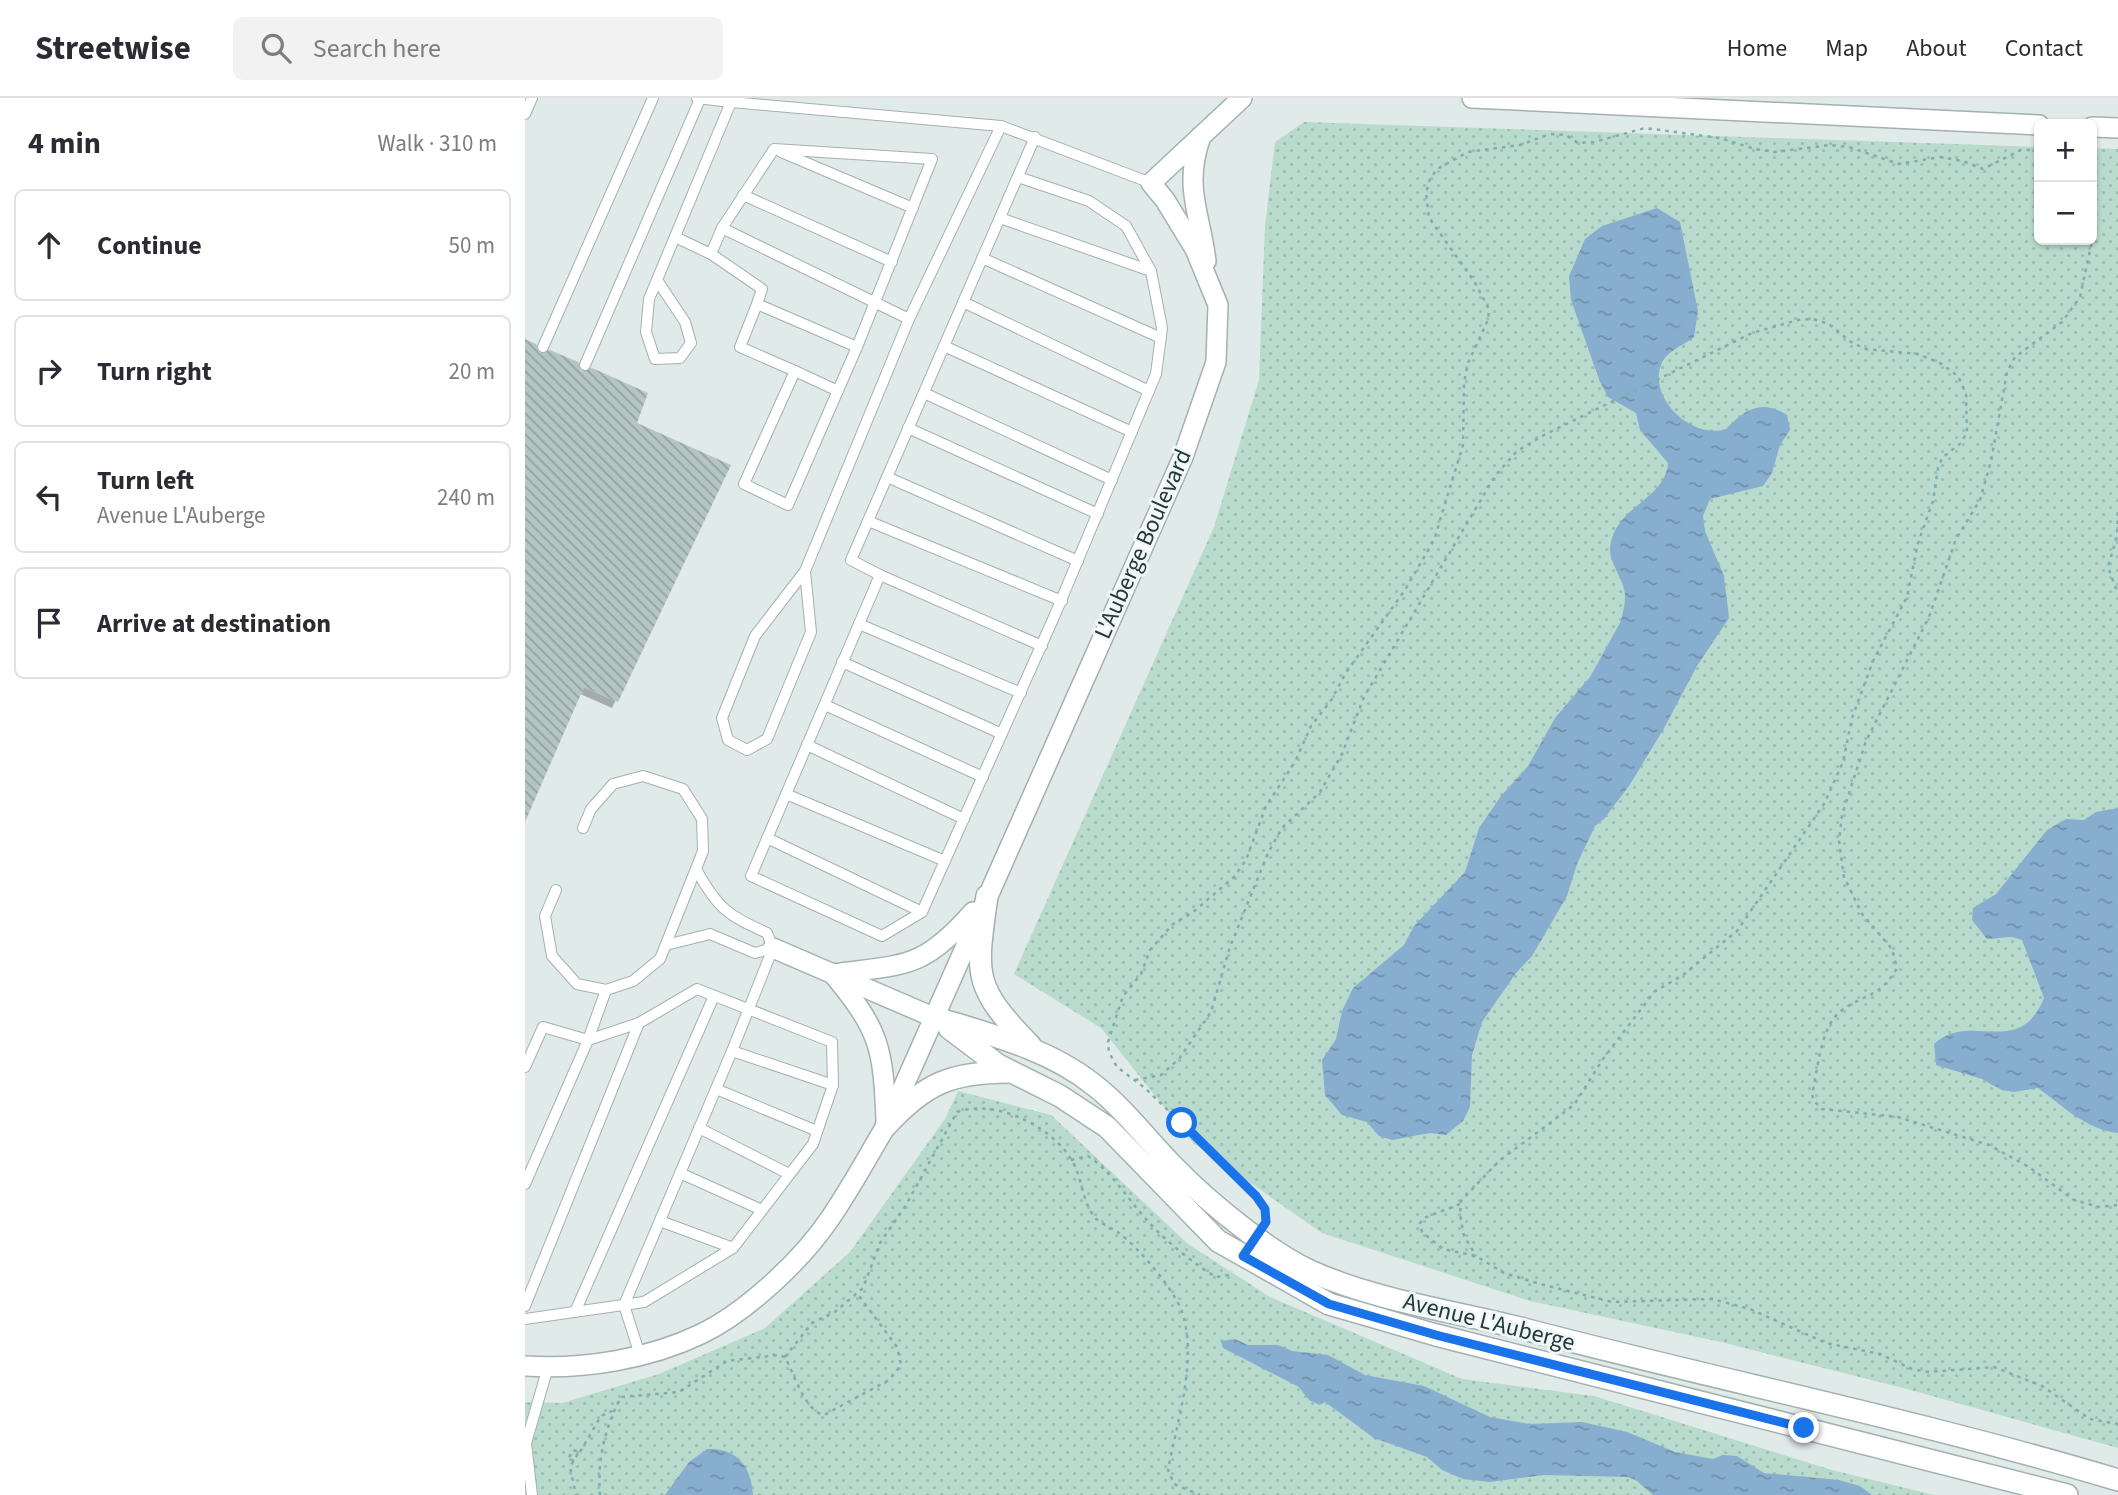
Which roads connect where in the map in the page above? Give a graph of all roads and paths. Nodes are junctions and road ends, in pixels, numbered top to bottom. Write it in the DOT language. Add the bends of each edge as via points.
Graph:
graph roads {
  1 [pos="532,98"];
  2 [pos="653,98"];
  3 [pos="698,98"];
  4 [pos="1242,98"];
  5 [pos="1472,98"];
  6 [pos="713,99"];
  7 [pos="731,102"];
  8 [pos="525,114"];
  9 [pos="2034,125"];
  10 [pos="1001,126"];
  11 [pos="2097,127"];
  12 [pos="2118,128"];
  13 [pos="1202,135"];
  14 [pos="1035,136"];
  15 [pos="774,149"];
  16 [pos="2034,150"];
  17 [pos="1018,177"];
  18 [pos="1151,183"];
  19 [pos="743,195"];
  20 [pos="913,208"];
  21 [pos="1000,218"];
  22 [pos="722,228"];
  23 [pos="675,237"];
  24 [pos="2091,245"];
  25 [pos="711,254"];
  26 [pos="982,258"];
  27 [pos="892,262"];
  28 [pos="1151,271"];
  29 [pos="657,280"];
  30 [pos="1209,283"];
  31 [pos="963,302"];
  32 [pos="757,304"];
  33 [pos="876,304"];
  34 [pos="909,319"];
  35 [pos="1161,338"];
  36 [pos="944,346"];
  37 [pos="543,347"];
  38 [pos="857,347"];
  39 [pos="585,365"];
  40 [pos="795,371"];
  41 [pos="838,391"];
  42 [pos="1149,391"];
  43 [pos="923,393"];
  44 [pos="908,428"];
  45 [pos="1132,432"];
  46 [pos="887,477"];
  47 [pos="1112,480"];
  48 [pos="2118,512"];
  49 [pos="1098,514"];
  50 [pos="868,521"];
  51 [pos="1078,561"];
  52 [pos="805,571"];
  53 [pos="880,575"];
  54 [pos="2118,594"];
  55 [pos="1062,601"];
  56 [pos="859,624"];
  57 [pos="1042,646"];
  58 [pos="842,662"];
  59 [pos="1021,693"];
  60 [pos="825,705"];
  61 [pos="1002,734"];
  62 [pos="807,745"];
  63 [pos="983,778"];
  64 [pos="786,794"];
  65 [pos="964,819"];
  66 [pos="583,828"];
  67 [pos="767,838"];
  68 [pos="945,861"];
  69 [pos="697,871"];
  70 [pos="556,890"];
  71 [pos="987,895"];
  72 [pos="922,912"];
  73 [pos="666,945"];
  74 [pos="773,948"];
  75 [pos="834,974"];
  76 [pos="606,990"];
  77 [pos="714,996"];
  78 [pos="749,1010"];
  79 [pos="933,1017"];
  80 [pos="639,1023"];
  81 [pos="588,1040"];
  82 [pos="1034,1049"];
  83 [pos="732,1051"];
  84 [pos="525,1067"];
  85 [pos="1011,1072"];
  86 [pos="1135,1080"];
  87 [pos="833,1084"];
  88 [pos="716,1089"];
  89 [pos="886,1126"];
  90 [pos="699,1128"];
  91 [pos="817,1131"];
  92 [pos="1071,1160"];
  93 [pos="680,1173"];
  94 [pos="789,1174"];
  95 [pos="525,1184"];
  96 [pos="2118,1205"];
  97 [pos="1460,1208"];
  98 [pos="762,1210"];
  99 [pos="660,1221"];
  100 [pos="1257,1236"];
  101 [pos="733,1248"];
  102 [pos="1243,1256"];
  103 [pos="1476,1256"];
  104 [pos="857,1293"];
  105 [pos="624,1305"];
  106 [pos="525,1306"];
  107 [pos="575,1312"];
  108 [pos="525,1319"];
  109 [pos="640,1355"];
  110 [pos="785,1357"];
  111 [pos="525,1366"];
  112 [pos="548,1367"];
  113 [pos="615,1409"];
  114 [pos="2118,1424"];
  115 [pos="526,1470"];
  116 [pos="2118,1480"];
  117 [pos="532,1495"];
  118 [pos="576,1495"];
  119 [pos="600,1495"];
  120 [pos="1200,1495"];
  121 [pos="2067,1495"];
  1 -- 8 [label="lane"];
  2 -- 37 [label="lane"];
  3 -- 6 [label="lane"];
  3 -- 39 [label="lane"];
  4 -- 13 [label="street"];
  5 -- 9 [label="street"];
  6 -- 7 [label="lane"];
  7 -- 10 [label="lane"];
  7 -- 23 [label="lane"];
  10 -- 14 [label="lane"];
  10 -- 34 [label="lane"];
  11 -- 12 [label="street"];
  13 -- 18 [label="street"];
  13 -- 30 [label="street" via="1191,185"];
  14 -- 17 [label="lane"];
  14 -- 18 [label="lane"];
  15 -- 19 [label="lane"];
  15 -- 20 [label="lane"];
  15 -- 20 [label="lane" via="932,159"];
  16 -- 86 [label="path" via="2021,150 1983,169 1940,157 1899,164 1830,145 1785,151 1755,149 1720,138 1645,128 1586,143 1550,134 1520,145 1468,152 1437,169 1426,193 1429,218 1489,309 1468,363 1463,445 1434,540 1311,726 1295,762 1266,806 1246,860 1212,897 1173,924 1150,950 1141,974 1123,996 1108,1052 1117,1067"];
  17 -- 21 [label="lane"];
  17 -- 28 [label="lane" via="1089,201 1126,226"];
  18 -- 30 [label="street, L'Auberge Boulevard" via="1195,249"];
  19 -- 22 [label="lane"];
  19 -- 27 [label="lane"];
  20 -- 27 [label="lane"];
  21 -- 26 [label="lane"];
  21 -- 28 [label="lane"];
  22 -- 25 [label="lane"];
  22 -- 33 [label="lane"];
  23 -- 25 [label="lane"];
  23 -- 29 [label="lane"];
  24 -- 96 [label="path" via="2080,297 2062,322 2015,356 2007,372 1980,500 1956,539 1929,617 1866,741 1842,815 1843,877 1862,914 1892,949 1896,968 1873,996 1840,1011 1829,1024 1812,1094 1822,1109 1898,1116 1989,1145 2074,1200 2099,1207"];
  25 -- 32 [label="lane" via="762,289"];
  26 -- 31 [label="lane"];
  26 -- 35 [label="lane"];
  27 -- 33 [label="lane"];
  28 -- 35 [label="lane"];
  29 -- 29 [label="lane" via="649,299 646,332 655,359 680,358 691,343 685,322"];
  30 -- 71 [label="street, L'Auberge Boulevard" via="1218,304 1216,362 1183,457"];
  31 -- 36 [label="lane"];
  31 -- 42 [label="lane"];
  32 -- 38 [label="lane"];
  32 -- 40 [label="lane" via="740,346"];
  33 -- 34 [label="lane"];
  33 -- 38 [label="lane"];
  34 -- 52 [label="lane"];
  35 -- 42 [label="lane"];
  36 -- 43 [label="lane"];
  36 -- 45 [label="lane"];
  38 -- 41 [label="lane"];
  40 -- 41 [label="lane"];
  40 -- 41 [label="lane" via="744,484 788,505"];
  42 -- 45 [label="lane"];
  43 -- 44 [label="lane"];
  43 -- 47 [label="lane"];
  44 -- 46 [label="lane"];
  44 -- 49 [label="lane"];
  45 -- 47 [label="lane"];
  46 -- 50 [label="lane"];
  46 -- 51 [label="lane"];
  47 -- 49 [label="lane"];
  48 -- 54 [label="path" via="2108,567"];
  49 -- 51 [label="lane"];
  50 -- 53 [label="lane" via="851,561"];
  50 -- 55 [label="lane"];
  51 -- 55 [label="lane"];
  52 -- 52 [label="lane" via="755,636 722,718 728,740 747,750 767,739 811,632"];
  53 -- 56 [label="lane"];
  53 -- 57 [label="lane"];
  55 -- 57 [label="lane"];
  56 -- 58 [label="lane"];
  56 -- 59 [label="lane"];
  57 -- 59 [label="lane"];
  58 -- 60 [label="lane"];
  58 -- 61 [label="lane"];
  59 -- 61 [label="lane"];
  60 -- 62 [label="lane"];
  60 -- 63 [label="lane"];
  61 -- 63 [label="lane"];
  62 -- 64 [label="lane"];
  62 -- 65 [label="lane"];
  63 -- 65 [label="lane"];
  64 -- 67 [label="lane"];
  64 -- 68 [label="lane"];
  65 -- 68 [label="lane"];
  66 -- 69 [label="lane" via="591,809 613,785 643,776 683,789 702,820 703,851"];
  67 -- 72 [label="lane"];
  67 -- 72 [label="lane" via="751,876 882,936"];
  68 -- 72 [label="lane"];
  69 -- 73 [label="lane"];
  69 -- 74 [label="lane" via="729,916 767,933"];
  70 -- 76 [label="lane" via="545,916 552,956 577,984"];
  71 -- 75 [label="street" via="945,944 920,959 895,967"];
  71 -- 79 [label="street, L'Auberge Boulevard"];
  71 -- 82 [label="street" via="979,960 985,994"];
  73 -- 74 [label="lane" via="711,934 755,953"];
  73 -- 76 [label="lane" via="660,959 633,981"];
  74 -- 75 [label="street, Avenue L'Auberge"];
  74 -- 78 [label="lane"];
  75 -- 79 [label="street, Avenue L'Auberge"];
  75 -- 89 [label="street" via="863,1011 875,1036 883,1062"];
  76 -- 81 [label="lane"];
  77 -- 78 [label="lane"];
  77 -- 80 [label="lane" via="697,989"];
  77 -- 107 [label="lane"];
  78 -- 83 [label="lane"];
  78 -- 87 [label="lane" via="832,1042"];
  79 -- 82 [label="street, Avenue L'Auberge"];
  79 -- 85 [label="street, Avenue L'Auberge"];
  79 -- 89 [label="street, L'Auberge Boulevard"];
  80 -- 81 [label="lane"];
  80 -- 106 [label="lane"];
  81 -- 84 [label="lane" via="543,1027"];
  81 -- 95 [label="lane"];
  82 -- 100 [label="street, Avenue L'Auberge" via="1093,1083 1136,1122 1176,1169"];
  83 -- 87 [label="lane"];
  83 -- 88 [label="lane"];
  85 -- 89 [label="street" via="955,1075 909,1101"];
  85 -- 102 [label="street, Avenue L'Auberge" via="1060,1096 1107,1127 1218,1241"];
  86 -- 97 [label="path" via="1161,1074 1179,1059 1211,1012 1230,947 1268,853 1282,828 1320,792 1342,754 1364,697 1495,476 1517,451 1752,333 1813,319 1829,324 1866,349 1918,354 1940,363 1958,376 1966,394 1967,432 1938,468 1907,597 1873,661 1851,718 1843,762 1824,804 1737,931 1654,992 1574,1105 1499,1161 1461,1201"];
  86 -- 100 [label="path" via="1256,1196 1265,1209 1266,1222"];
  87 -- 91 [label="lane"];
  88 -- 90 [label="lane"];
  88 -- 91 [label="lane"];
  89 -- 109 [label="street, L'Auberge Boulevard" via="830,1219 791,1264 750,1301 702,1333"];
  90 -- 93 [label="lane"];
  90 -- 94 [label="lane"];
  91 -- 94 [label="lane" via="813,1144"];
  92 -- 102 [label="path" via="1088,1156 1100,1164 1149,1223 1216,1278 1229,1275"];
  92 -- 104 [label="path" via="1046,1135 1009,1113 975,1106 957,1112 880,1244"];
  92 -- 120 [label="path" via="1093,1214 1126,1240 1165,1282 1182,1310 1186,1367 1168,1470 1174,1484"];
  93 -- 98 [label="lane"];
  93 -- 99 [label="lane"];
  94 -- 98 [label="lane"];
  97 -- 103 [label="path" via="1463,1230"];
  97 -- 103 [label="path" via="1460,1203 1424,1218 1422,1232 1443,1249"];
  98 -- 101 [label="lane"];
  99 -- 101 [label="lane"];
  99 -- 105 [label="lane"];
  100 -- 116 [label="street, Avenue L'Auberge" via="1309,1270 1381,1296 1994,1443"];
  101 -- 105 [label="lane" via="644,1302"];
  102 -- 121 [label="street, Avenue L'Auberge" via="1329,1304"];
  103 -- 114 [label="path" via="1504,1273 1612,1302 1712,1299 1750,1309 1826,1343 1880,1354 1912,1369 1994,1367 2042,1386 2090,1419"];
  104 -- 110 [label="path" via="835,1312 812,1323"];
  104 -- 110 [label="path" via="897,1347 901,1365 889,1380 824,1415 817,1414"];
  105 -- 107 [label="lane"];
  105 -- 109 [label="lane"];
  107 -- 108 [label="lane"];
  109 -- 112 [label="street, L'Auberge Boulevard"];
  110 -- 113 [label="path" via="727,1361 679,1392 621,1397"];
  111 -- 112 [label="street, L'Auberge Boulevard"];
  112 -- 115 [label="lane" via="526,1443"];
  113 -- 118 [label="path" via="601,1416 570,1467"];
  113 -- 119 [label="path" via="600,1462"];
  115 -- 117 [label="lane"];
}
